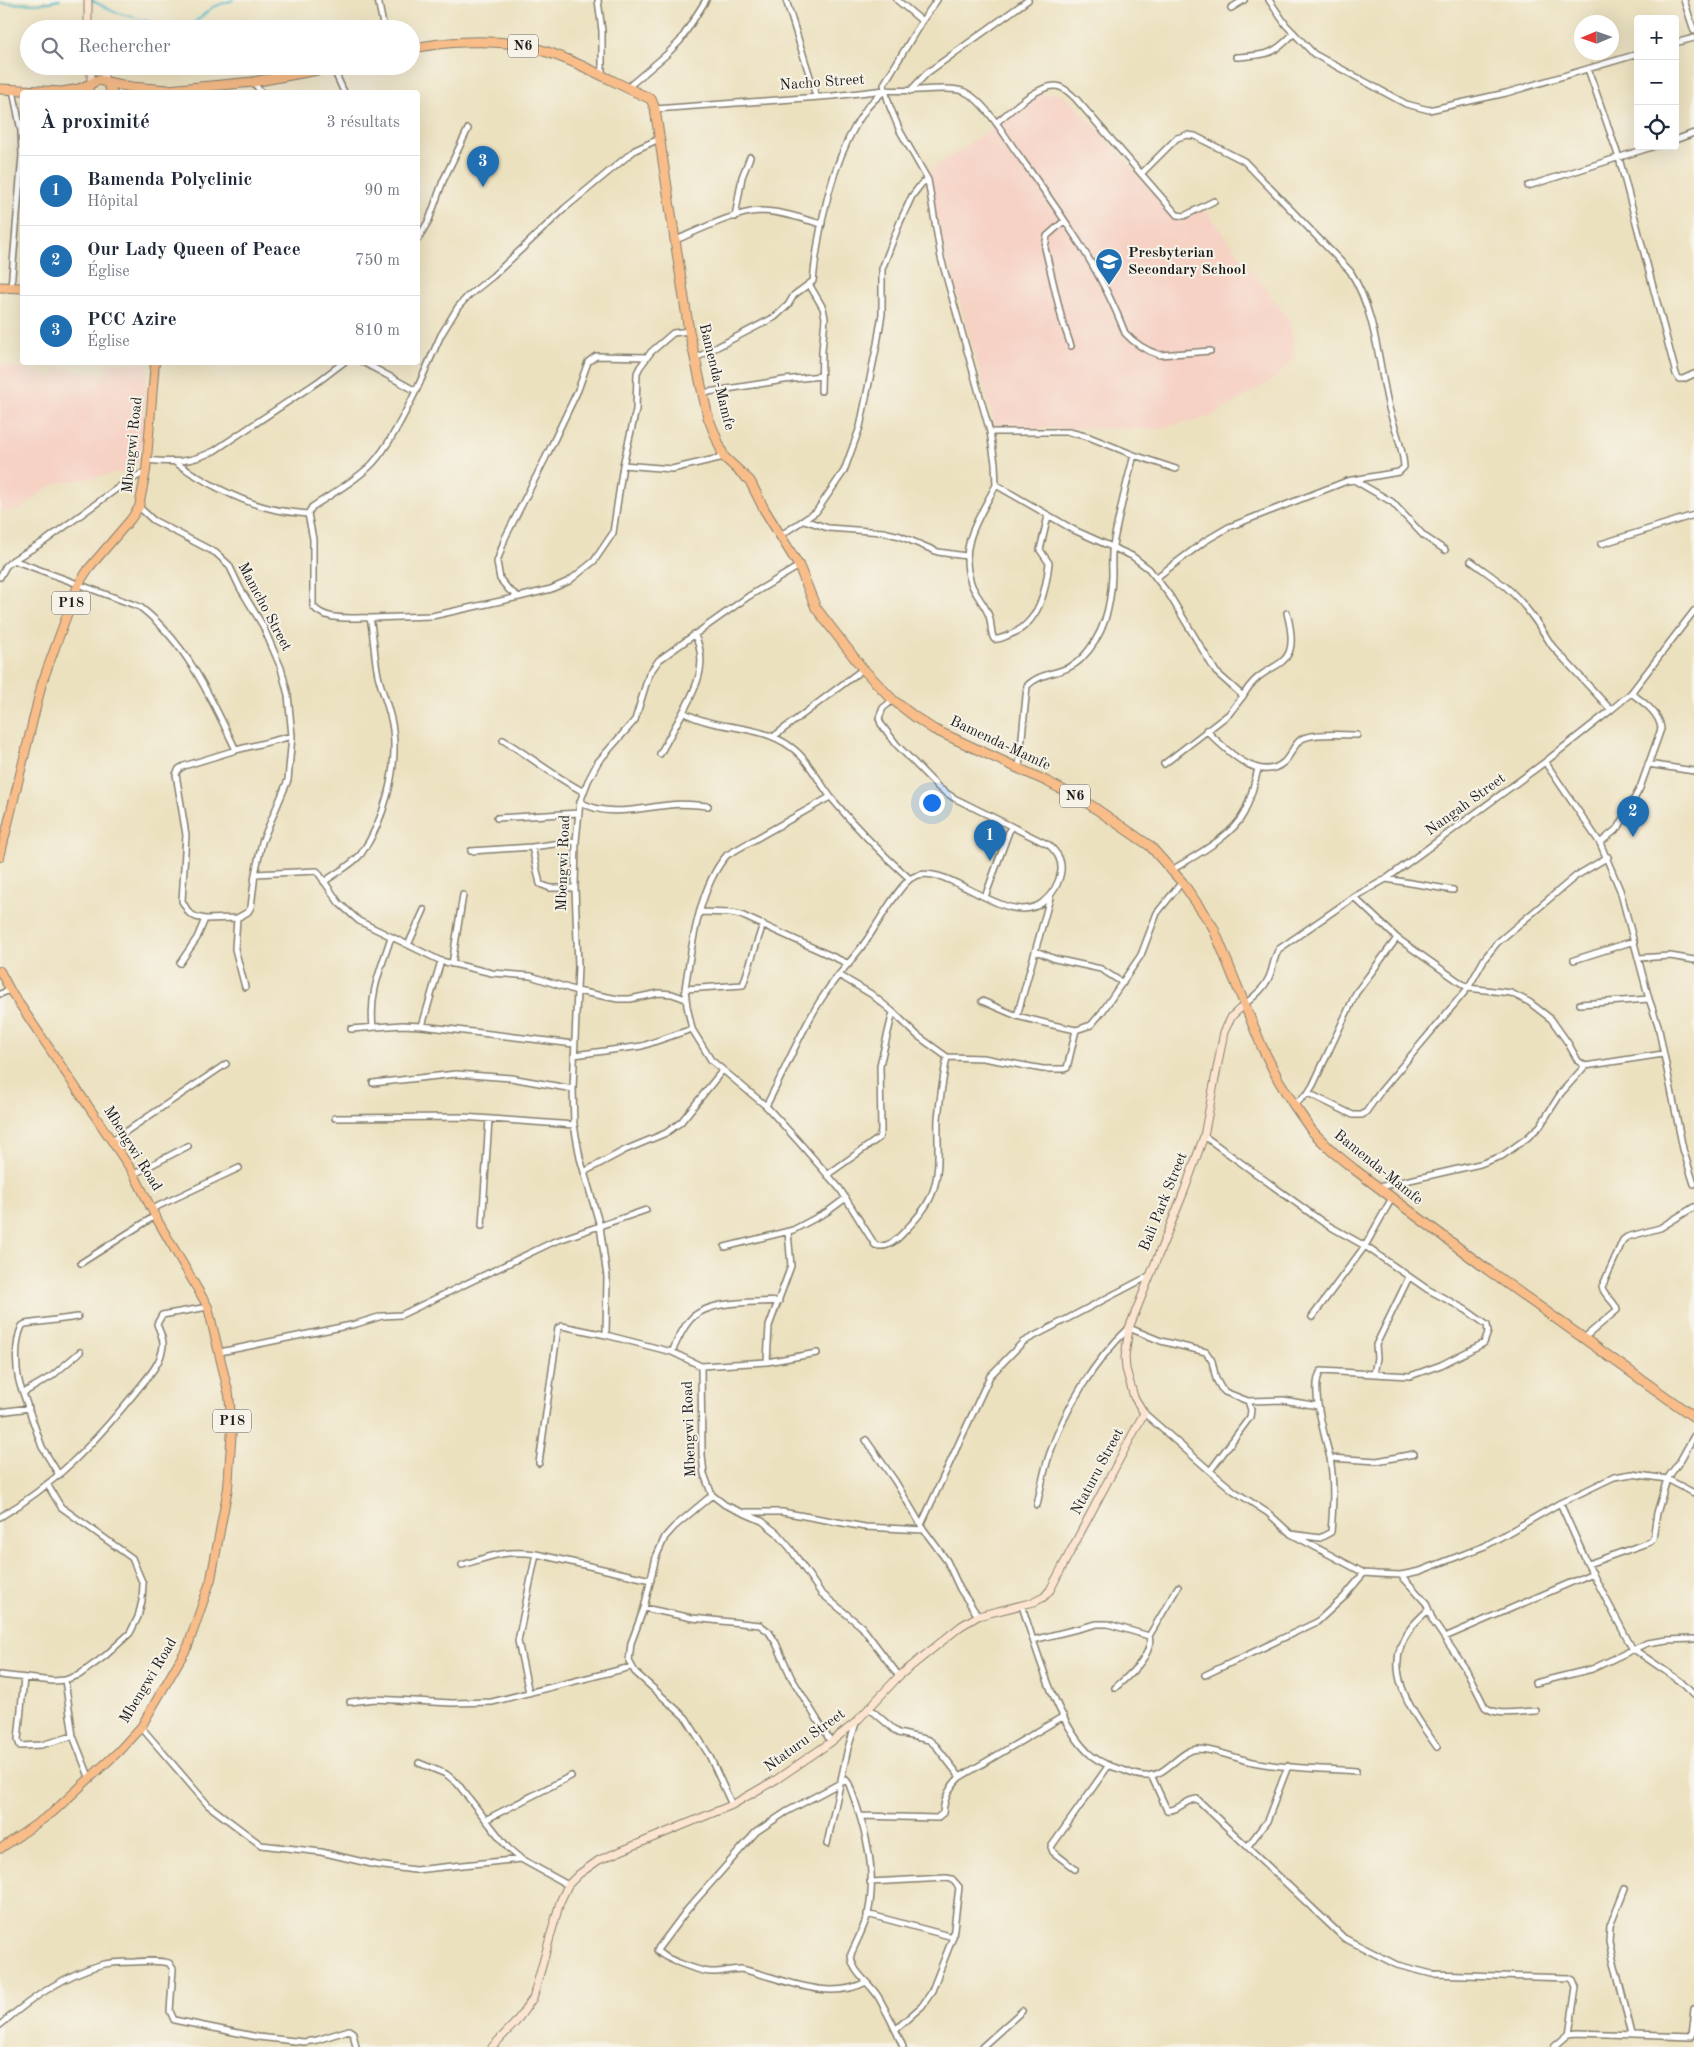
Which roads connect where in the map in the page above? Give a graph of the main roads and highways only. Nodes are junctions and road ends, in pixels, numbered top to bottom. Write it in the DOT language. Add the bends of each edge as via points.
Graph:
graph roads {
  1 [pos="420,47"];
  2 [pos="292,75"];
  3 [pos="106,81"];
  4 [pos="89,86"];
  5 [pos="0,89"];
  6 [pos="141,89"];
  7 [pos="20,90"];
  8 [pos="74,90"];
  9 [pos="111,90"];
  10 [pos="138,90"];
  11 [pos="154,90"];
  12 [pos="177,90"];
  13 [pos="0,287"];
  14 [pos="20,288"];
  15 [pos="155,365"];
  16 [pos="0,857"];
  17 [pos="0,971"];
  18 [pos="1694,1417"];
  19 [pos="0,1849"];
  1 -- 18 [label="highway, Bamenda-Mamfe / N6" via="474,42 526,46 560,57 651,99 694,359 708,417 724,457 750,481 799,566 816,608 864,669 893,700 933,729 1086,802 1150,846 1182,882 1213,927 1262,1047 1279,1081 1312,1131 1377,1187"];
  2 -- 12 [label="highway"];
  3 -- 4 [label="highway" via="98,80"];
  3 -- 6 [label="highway"];
  3 -- 9 [label="highway"];
  4 -- 8 [label="highway"];
  5 -- 7 [label="highway"];
  6 -- 10 [label="highway"];
  6 -- 11 [label="highway"];
  13 -- 14 [label="highway"];
  15 -- 16 [label="main road, Mbengwi Road / P18" via="146,471 139,507 78,585 42,683"];
  17 -- 19 [label="main road, Mbengwi Road / P18" via="134,1174 208,1307 229,1395 232,1427 228,1488 211,1579 188,1646 140,1727 52,1813"];
}
